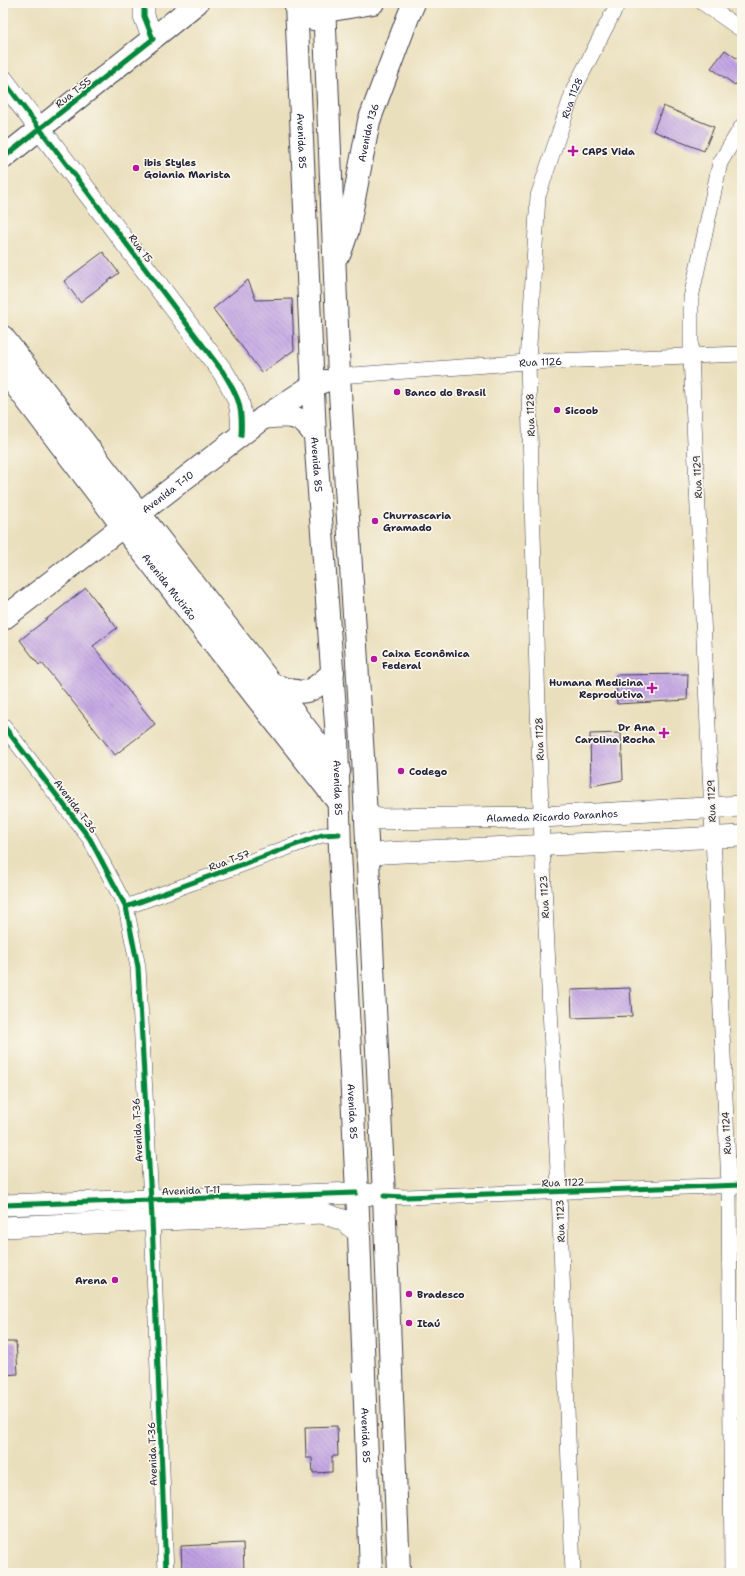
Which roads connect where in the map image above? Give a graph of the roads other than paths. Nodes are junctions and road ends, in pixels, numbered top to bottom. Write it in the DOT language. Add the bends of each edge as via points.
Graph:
graph roads {
  1 [pos="144,3"];
  2 [pos="197,3"];
  3 [pos="296,3"];
  4 [pos="414,3"];
  5 [pos="618,3"];
  6 [pos="703,3"];
  7 [pos="366,4"];
  8 [pos="324,8"];
  9 [pos="297,26"];
  10 [pos="742,30"];
  11 [pos="153,39"];
  12 [pos="3,80"];
  13 [pos="742,126"];
  14 [pos="40,129"];
  15 [pos="3,158"];
  16 [pos="336,265"];
  17 [pos="3,337"];
  18 [pos="742,354"];
  19 [pos="691,356"];
  20 [pos="528,362"];
  21 [pos="3,369"];
  22 [pos="339,376"];
  23 [pos="312,385"];
  24 [pos="263,418"];
  25 [pos="240,435"];
  26 [pos="315,436"];
  27 [pos="131,520"];
  28 [pos="3,619"];
  29 [pos="333,672"];
  30 [pos="273,686"];
  31 [pos="3,725"];
  32 [pos="337,768"];
  33 [pos="338,802"];
  34 [pos="742,806"];
  35 [pos="711,808"];
  36 [pos="365,812"];
  37 [pos="541,817"];
  38 [pos="339,834"];
  39 [pos="742,836"];
  40 [pos="713,838"];
  41 [pos="542,845"];
  42 [pos="367,860"];
  43 [pos="126,907"];
  44 [pos="381,1135"];
  45 [pos="735,1185"];
  46 [pos="559,1191"];
  47 [pos="356,1193"];
  48 [pos="384,1196"];
  49 [pos="3,1205"];
  50 [pos="151,1210"];
  51 [pos="3,1227"];
  52 [pos="359,1233"];
  53 [pos="364,1394"];
  54 [pos="166,1573"];
  55 [pos="371,1573"];
  56 [pos="381,1573"];
  57 [pos="399,1573"];
  58 [pos="573,1573"];
  59 [pos="732,1573"];
  1 -- 11 [label="main road" via="144,16"];
  2 -- 11 [label="main road, Rua T-55"];
  3 -- 9 [label="main road, Avenida 85"];
  4 -- 16 [label="main road, Avenida 136" via="369,121 348,230"];
  5 -- 20 [label="street, Rua 1128" via="574,89 538,196"];
  6 -- 10 [label="street"];
  7 -- 8 [label="main road"];
  8 -- 9 [label="main road"];
  8 -- 16 [label="main road"];
  9 -- 23 [label="main road, Avenida 85"];
  11 -- 14 [label="main road, Rua T-55"];
  12 -- 14 [label="main road, Rua 15"];
  13 -- 19 [label="street, Rua 1129" via="720,163 691,298"];
  14 -- 15 [label="main road, Rua T-55"];
  14 -- 25 [label="main road, Rua 15" via="223,372 237,395 242,416"];
  16 -- 22 [label="main road"];
  17 -- 27 [label="main road, Avenida Mutirão"];
  18 -- 19 [label="street, Rua 1126"];
  19 -- 20 [label="street, Rua 1126"];
  19 -- 35 [label="street, Rua 1129"];
  20 -- 22 [label="street, Rua 1126"];
  20 -- 37 [label="street, Rua 1128"];
  21 -- 27 [label="main road, Avenida Mutirão"];
  22 -- 23 [label="main road, Avenida T-10"];
  22 -- 36 [label="main road"];
  23 -- 24 [label="main road, Avenida T-10"];
  23 -- 26 [label="main road, Avenida 85"];
  24 -- 25 [label="main road, Avenida T-10"];
  24 -- 26 [label="main road" via="286,415 295,417 309,427"];
  25 -- 27 [label="main road, Avenida T-10"];
  26 -- 29 [label="main road, Avenida 85"];
  27 -- 28 [label="main road, Avenida T-10"];
  27 -- 30 [label="main road, Avenida Mutirão"];
  27 -- 33 [label="main road, Avenida Mutirão"];
  29 -- 30 [label="main road" via="320,684 298,693"];
  29 -- 32 [label="main road, Avenida 85"];
  30 -- 32 [label="main road, Avenida Mutirão"];
  31 -- 43 [label="street, Avenida T-36" via="90,839"];
  32 -- 33 [label="main road, Avenida 85"];
  32 -- 44 [label="main road, Avenida Mutirão" via="348,783 365,1119"];
  33 -- 38 [label="main road, Avenida 85"];
  34 -- 35 [label="main road, Alameda Ricardo Paranhos"];
  35 -- 37 [label="main road, Alameda Ricardo Paranhos"];
  35 -- 40 [label="street, Rua 1129"];
  36 -- 37 [label="main road, Alameda Ricardo Paranhos" via="377,819"];
  36 -- 42 [label="main road"];
  37 -- 41 [label="street, Rua 1128"];
  38 -- 43 [label="street, Rua T-57" via="322,835"];
  38 -- 47 [label="main road, Avenida 85"];
  39 -- 40 [label="main road"];
  40 -- 41 [label="main road"];
  40 -- 45 [label="street, Rua 1124"];
  41 -- 42 [label="main road" via="383,853"];
  41 -- 46 [label="street, Rua 1123"];
  42 -- 44 [label="main road"];
  43 -- 50 [label="street, Avenida T-36" via="138,967"];
  44 -- 48 [label="main road"];
  45 -- 46 [label="street, Rua 1122"];
  45 -- 59 [label="street, Rua 1124"];
  46 -- 48 [label="street, Rua 1122"];
  46 -- 58 [label="street, Rua 1123"];
  47 -- 48 [label="main road, Avenida T-11"];
  47 -- 50 [label="main road, Avenida T-11"];
  47 -- 52 [label="main road, Avenida 85"];
  48 -- 52 [label="main road"];
  48 -- 57 [label="main road"];
  49 -- 50 [label="main road, Avenida T-11"];
  50 -- 51 [label="main road, Avenida T-11"];
  50 -- 52 [label="main road, Avenida T-11" via="322,1213 343,1220"];
  50 -- 54 [label="street, Avenida T-36"];
  52 -- 53 [label="main road, Avenida 85"];
  53 -- 55 [label="main road, Avenida 85"];
  53 -- 56 [label="main road" via="374,1416"];
}
